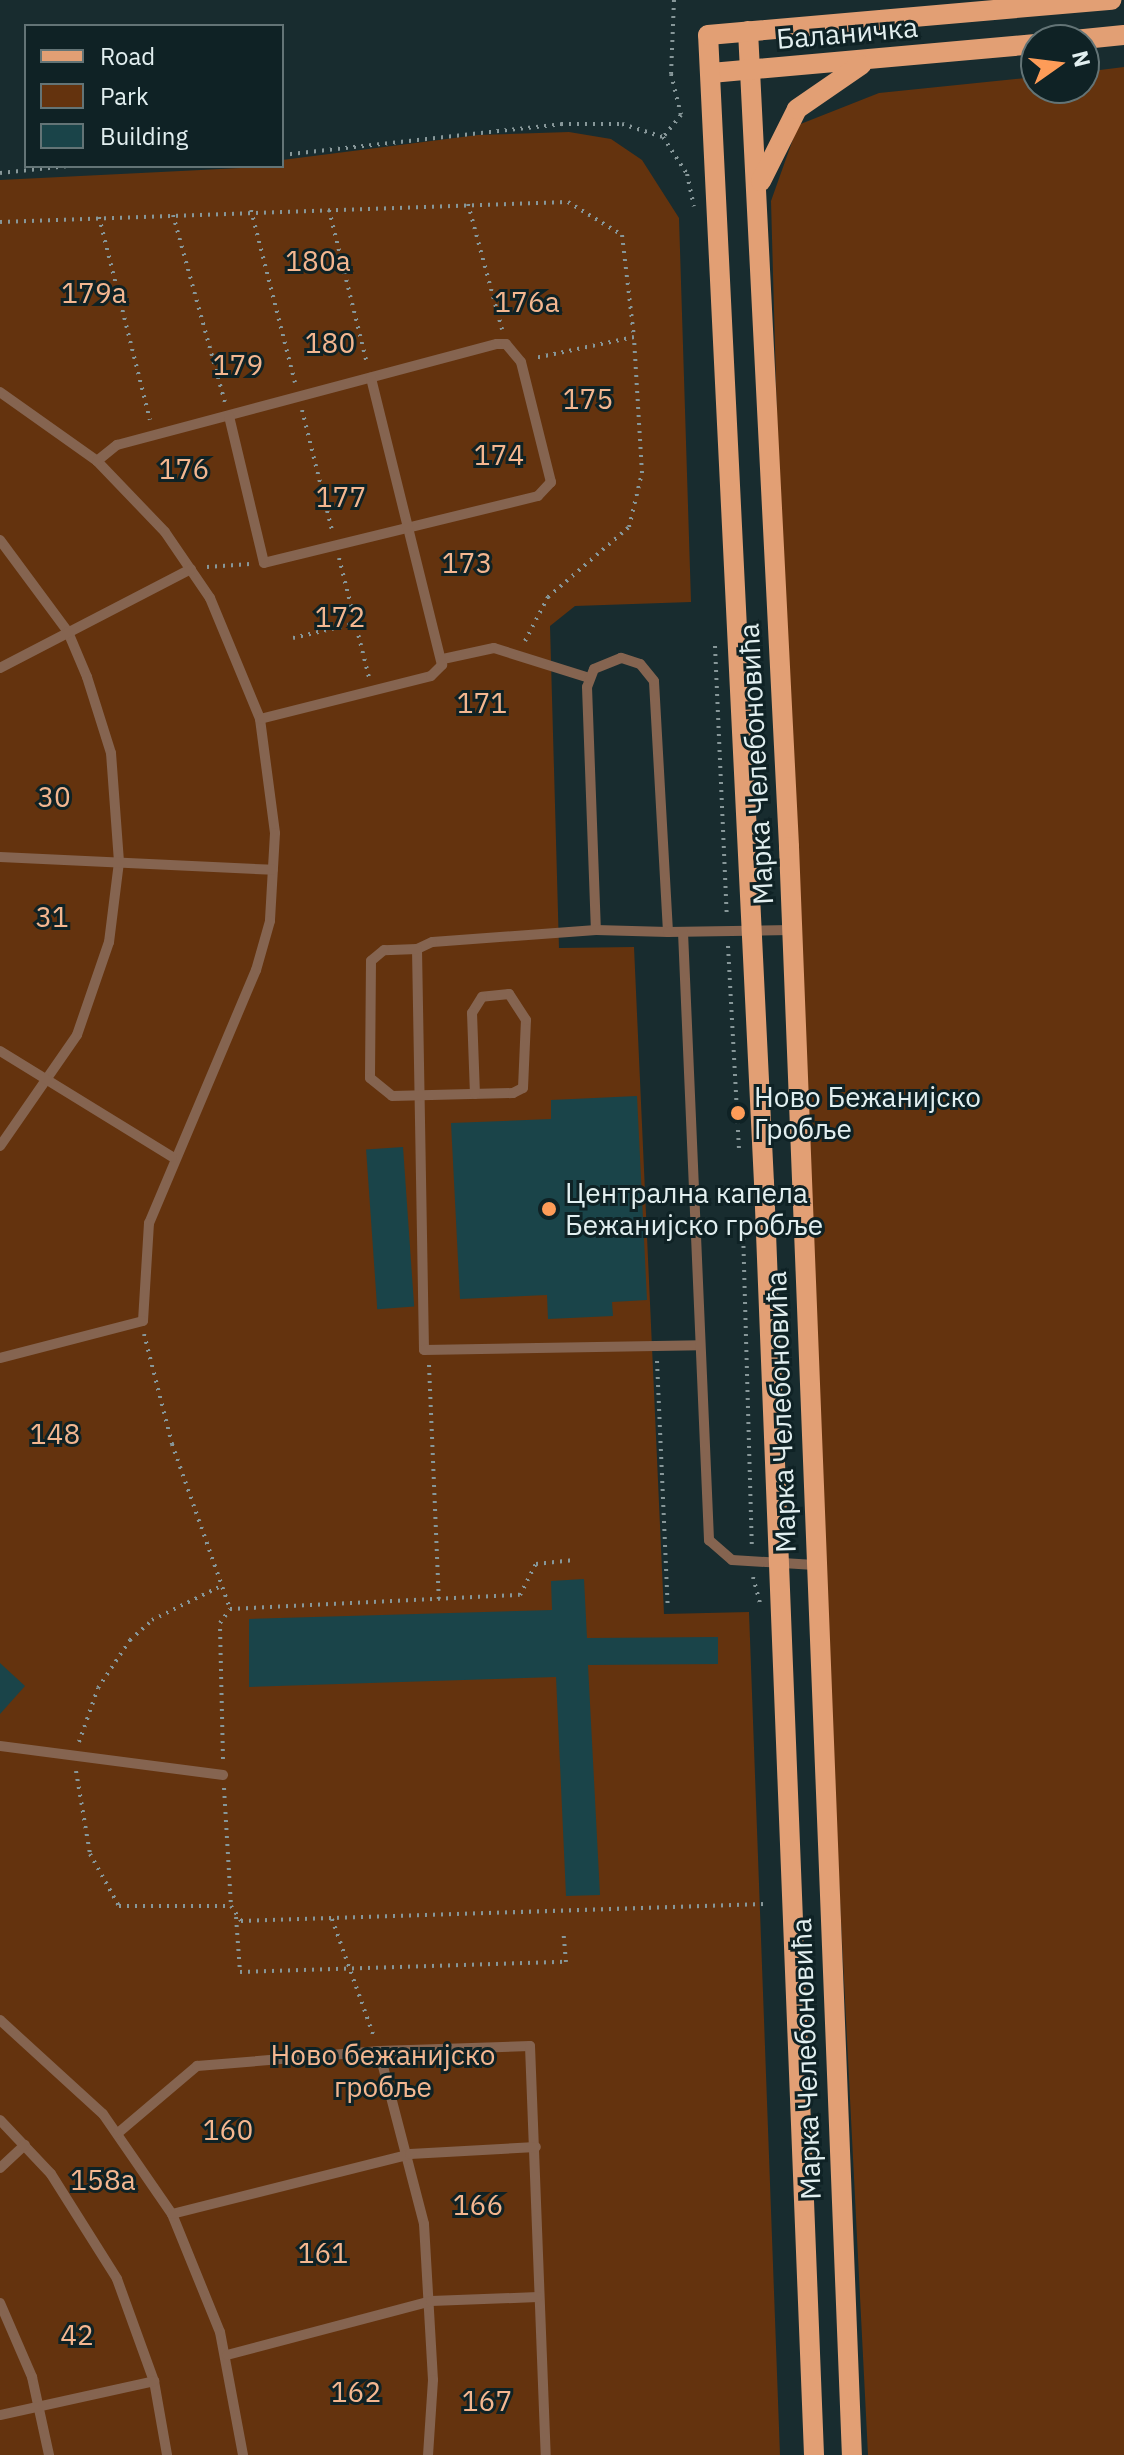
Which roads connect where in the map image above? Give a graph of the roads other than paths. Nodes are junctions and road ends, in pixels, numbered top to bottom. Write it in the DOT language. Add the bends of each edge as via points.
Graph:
graph roads {
  1 [pos="1111,0"];
  2 [pos="748,31"];
  3 [pos="708,35"];
  4 [pos="1124,35"];
  5 [pos="1100,37"];
  6 [pos="1020,46"];
  7 [pos="879,59"];
  8 [pos="750,70"];
  9 [pos="711,73"];
  10 [pos="758,197"];
  11 [pos="371,378"];
  12 [pos="0,392"];
  13 [pos="229,416"];
  14 [pos="97,461"];
  15 [pos="408,527"];
  16 [pos="0,540"];
  17 [pos="191,569"];
  18 [pos="68,632"];
  19 [pos="443,659"];
  20 [pos="0,668"];
  21 [pos="589,678"];
  22 [pos="260,719"];
  23 [pos="0,857"];
  24 [pos="119,862"];
  25 [pos="273,870"];
  26 [pos="596,930"];
  27 [pos="791,930"];
  28 [pos="752,931"];
  29 [pos="668,932"];
  30 [pos="683,932"];
  31 [pos="417,949"];
  32 [pos="0,1051"];
  33 [pos="50,1081"];
  34 [pos="475,1094"];
  35 [pos="417,1095"];
  36 [pos="0,1146"];
  37 [pos="172,1157"];
  38 [pos="700,1345"];
  39 [pos="0,1358"];
  40 [pos="815,1565"];
  41 [pos="777,1567"];
  42 [pos="0,1746"];
  43 [pos="223,1775"];
  44 [pos="0,2020"];
  45 [pos="379,2051"];
  46 [pos="0,2120"];
  47 [pos="118,2133"];
  48 [pos="25,2145"];
  49 [pos="536,2147"];
  50 [pos="410,2154"];
  51 [pos="0,2168"];
  52 [pos="172,2214"];
  53 [pos="843,2296"];
  54 [pos="538,2297"];
  55 [pos="808,2297"];
  56 [pos="431,2301"];
  57 [pos="0,2303"];
  58 [pos="227,2355"];
  59 [pos="154,2381"];
  60 [pos="39,2405"];
  61 [pos="0,2415"];
  62 [pos="49,2455"];
  63 [pos="167,2455"];
  64 [pos="243,2455"];
  65 [pos="428,2455"];
  66 [pos="546,2455"];
  67 [pos="814,2455"];
  68 [pos="852,2455"];
  1 -- 2 [label="main road, Баланичка"];
  2 -- 3 [label="main road, Баланичка"];
  2 -- 8 [label="main road, Марка Челебоновића"];
  3 -- 9 [label="main road, Марка Челебоновића"];
  4 -- 5 [label="main road"];
  6 -- 7 [label="main road, Баланичка"];
  7 -- 8 [label="main road, Баланичка"];
  7 -- 10 [label="main road" via="834,78 797,109 771,150"];
  8 -- 9 [label="main road, Баланичка"];
  8 -- 10 [label="main road, Марка Челебоновића"];
  9 -- 28 [label="main road, Марка Челебоновића"];
  10 -- 27 [label="main road, Марка Челебоновића"];
  11 -- 13 [label="lane"];
  11 -- 15 [label="lane"];
  11 -- 15 [label="lane" via="506,344 521,362 549,487"];
  12 -- 14 [label="lane"];
  13 -- 14 [label="lane" via="108,449"];
  13 -- 15 [label="lane" via="264,563"];
  14 -- 17 [label="lane"];
  15 -- 19 [label="lane"];
  16 -- 18 [label="lane"];
  17 -- 18 [label="lane"];
  17 -- 22 [label="lane" via="223,621"];
  18 -- 20 [label="lane"];
  18 -- 24 [label="lane" via="111,753"];
  19 -- 21 [label="lane" via="494,648"];
  19 -- 22 [label="lane" via="437,673"];
  21 -- 26 [label="lane"];
  21 -- 29 [label="lane" via="601,663 621,658 640,664 654,681"];
  22 -- 25 [label="lane" via="270,767"];
  23 -- 24 [label="lane"];
  24 -- 25 [label="lane"];
  24 -- 33 [label="lane" via="96,987"];
  25 -- 37 [label="lane" via="270,921 239,1019"];
  26 -- 29 [label="lane"];
  26 -- 31 [label="lane" via="432,942"];
  27 -- 28 [label="lane"];
  27 -- 40 [label="main road, Марка Челебоновића"];
  28 -- 30 [label="lane"];
  28 -- 41 [label="main road, Марка Челебоновића"];
  29 -- 30 [label="lane"];
  30 -- 38 [label="lane"];
  31 -- 35 [label="lane"];
  31 -- 35 [label="lane" via="376,954 368,976 370,1078 382,1094"];
  32 -- 33 [label="lane"];
  33 -- 36 [label="lane"];
  33 -- 37 [label="lane"];
  34 -- 34 [label="lane" via="472,1013 482,997 509,994 524,1008 526,1081 513,1093"];
  34 -- 35 [label="lane"];
  35 -- 38 [label="lane" via="428,1353"];
  37 -- 39 [label="lane" via="149,1223 143,1321"];
  38 -- 41 [label="lane" via="709,1540 722,1556"];
  40 -- 41 [label="lane"];
  40 -- 53 [label="main road, Марка Челебоновића"];
  41 -- 55 [label="main road, Марка Челебоновића"];
  42 -- 43 [label="lane"];
  44 -- 47 [label="lane" via="70,2080"];
  45 -- 47 [label="lane" via="197,2066"];
  45 -- 49 [label="lane" via="530,2046"];
  45 -- 50 [label="lane"];
  46 -- 48 [label="lane"];
  47 -- 52 [label="lane"];
  48 -- 51 [label="lane"];
  48 -- 59 [label="lane" via="105,2258"];
  49 -- 50 [label="lane"];
  49 -- 54 [label="lane"];
  50 -- 52 [label="lane"];
  50 -- 56 [label="lane"];
  52 -- 58 [label="lane"];
  53 -- 55 [label="main road"];
  53 -- 68 [label="main road, Марка Челебоновића"];
  54 -- 56 [label="lane"];
  54 -- 66 [label="lane"];
  55 -- 67 [label="main road, Марка Челебоновића"];
  56 -- 58 [label="lane"];
  56 -- 65 [label="lane"];
  57 -- 60 [label="lane"];
  58 -- 64 [label="lane"];
  59 -- 60 [label="lane"];
  59 -- 63 [label="lane"];
  60 -- 61 [label="lane"];
  60 -- 62 [label="lane"];
}
